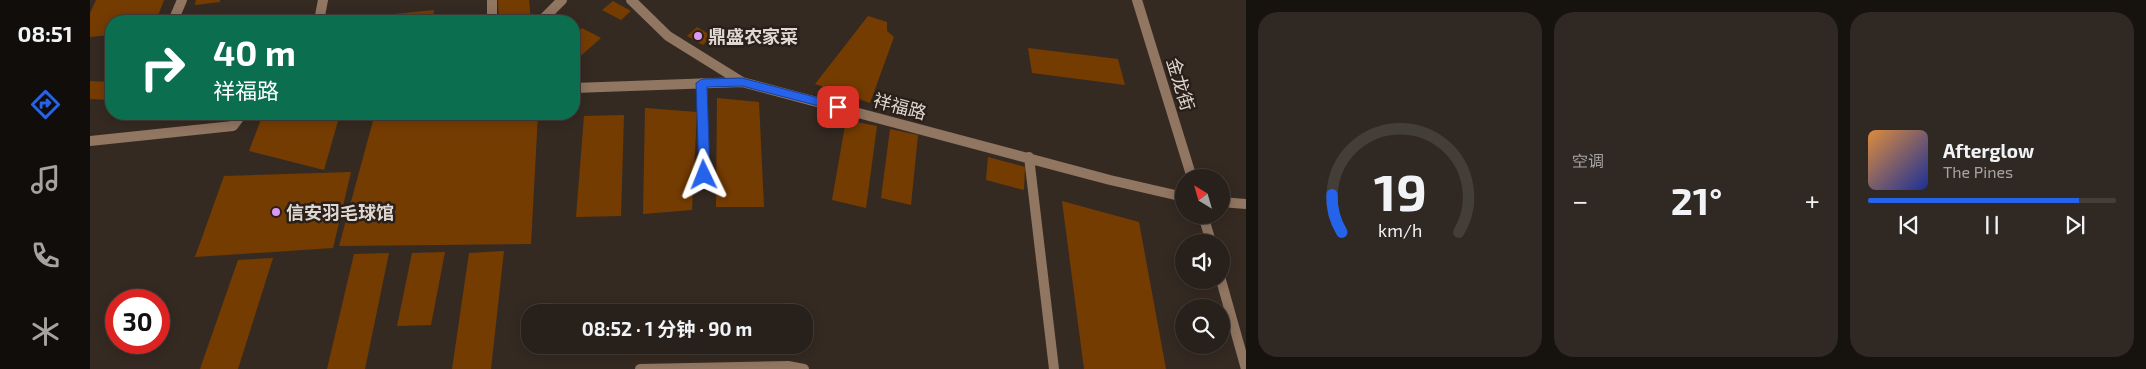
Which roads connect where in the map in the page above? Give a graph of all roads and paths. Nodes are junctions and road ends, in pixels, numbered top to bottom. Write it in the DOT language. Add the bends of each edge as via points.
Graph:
graph roads {
  1 [pos="182,0"];
  2 [pos="323,0"];
  3 [pos="492,0"];
  4 [pos="562,0"];
  5 [pos="631,0"];
  6 [pos="1137,0"];
  7 [pos="176,15"];
  8 [pos="320,15"];
  9 [pos="492,15"];
  10 [pos="547,15"];
  11 [pos="742,82"];
  12 [pos="702,83"];
  13 [pos="580,88"];
  14 [pos="238,120"];
  15 [pos="90,141"];
  16 [pos="1029,157"];
  17 [pos="1189,169"];
  18 [pos="704,175"];
  19 [pos="1175,195"];
  20 [pos="1230,203"];
  21 [pos="1246,204"];
  22 [pos="1224,289"];
  23 [pos="640,369"];
  24 [pos="804,369"];
  25 [pos="1054,369"];
  26 [pos="1246,369"];
  1 -- 7 [label="street"];
  2 -- 8 [label="street"];
  3 -- 9 [label="street"];
  4 -- 10 [label="street"];
  5 -- 11 [label="street" via="641,13 693,54"];
  6 -- 17 [label="street, 金龙街"];
  11 -- 12 [label="street, 祥福路"];
  11 -- 16 [label="street, 祥福路"];
  12 -- 13 [label="street, 祥福路"];
  12 -- 18 [label="street"];
  14 -- 15 [label="street" via="233,126"];
  16 -- 19 [label="street, 祥福路"];
  16 -- 25 [label="street"];
  20 -- 21 [label="street"];
  22 -- 26 [label="street"];
  23 -- 24 [label="street" via="788,366"];
}
